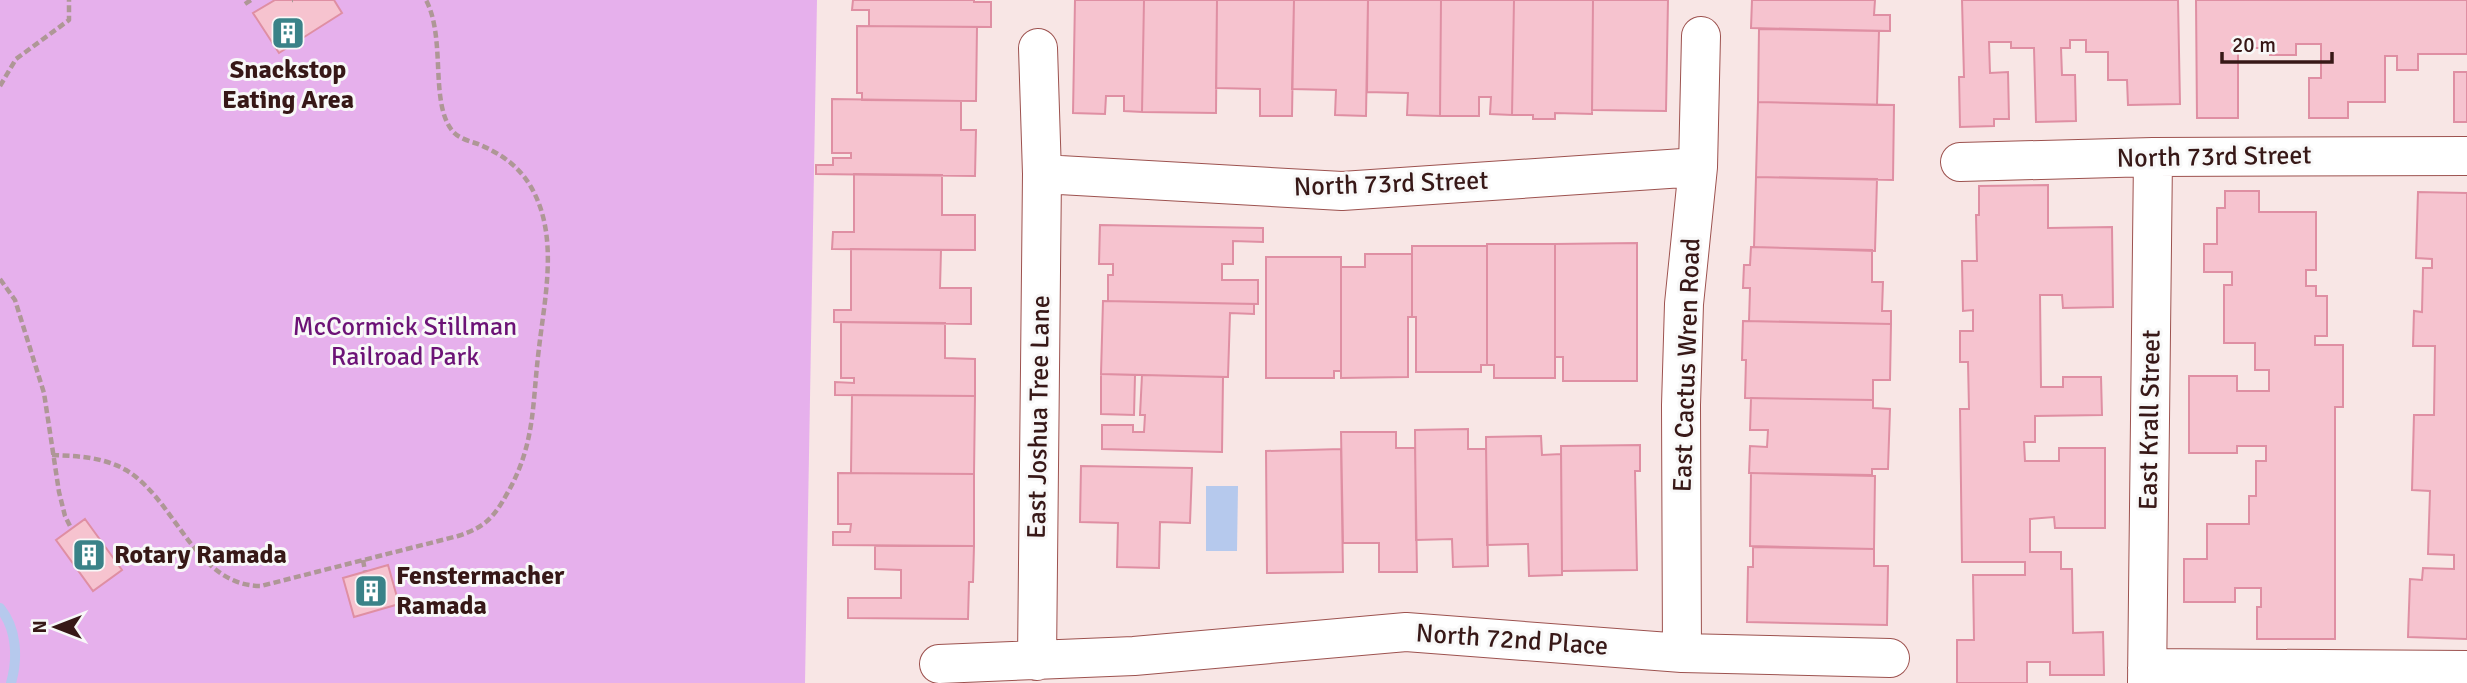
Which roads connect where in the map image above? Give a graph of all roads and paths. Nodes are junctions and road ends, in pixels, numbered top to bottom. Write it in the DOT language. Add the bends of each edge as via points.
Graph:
graph roads {
  1 [pos="69,0"];
  2 [pos="251,0"];
  3 [pos="426,0"];
  4 [pos="245,4"];
  5 [pos="1701,36"];
  6 [pos="1038,48"];
  7 [pos="0,86"];
  8 [pos="2467,156"];
  9 [pos="2153,157"];
  10 [pos="1961,162"];
  11 [pos="1698,167"];
  12 [pos="1042,174"];
  13 [pos="0,279"];
  14 [pos="52,455"];
  15 [pos="71,528"];
  16 [pos="363,560"];
  17 [pos="365,571"];
  18 [pos="1682,653"];
  19 [pos="1890,658"];
  20 [pos="1037,661"];
  21 [pos="939,664"];
  22 [pos="1134,670"];
  23 [pos="2467,670"];
  24 [pos="2147,675"];
  1 -- 7 [label="path" via="69,20 16,59"];
  2 -- 4 [label="path"];
  3 -- 16 [label="path" via="433,13 440,90 451,129 515,166 531,187 541,212 548,259 534,414 518,474 486,524 458,536"];
  5 -- 11 [label="street, East Cactus Wren Road"];
  6 -- 12 [label="street, East Joshua Tree Lane"];
  8 -- 9 [label="street, North 73rd Street"];
  9 -- 10 [label="street, North 73rd Street"];
  9 -- 24 [label="street, East Krall Street"];
  11 -- 12 [label="street, North 73rd Street" via="1342,191"];
  11 -- 18 [label="street, East Cactus Wren Road" via="1684,304"];
  12 -- 20 [label="street, East Joshua Tree Lane"];
  13 -- 14 [label="path" via="15,300 44,393"];
  14 -- 15 [label="path"];
  14 -- 16 [label="path" via="85,456 126,470 146,485 209,564 239,584 261,586"];
  16 -- 17 [label="path"];
  18 -- 19 [label="street, North 72nd Place"];
  18 -- 22 [label="street, North 72nd Place" via="1406,632"];
  20 -- 21 [label="street"];
  20 -- 22 [label="street"];
  23 -- 24 [label="street"];
}
